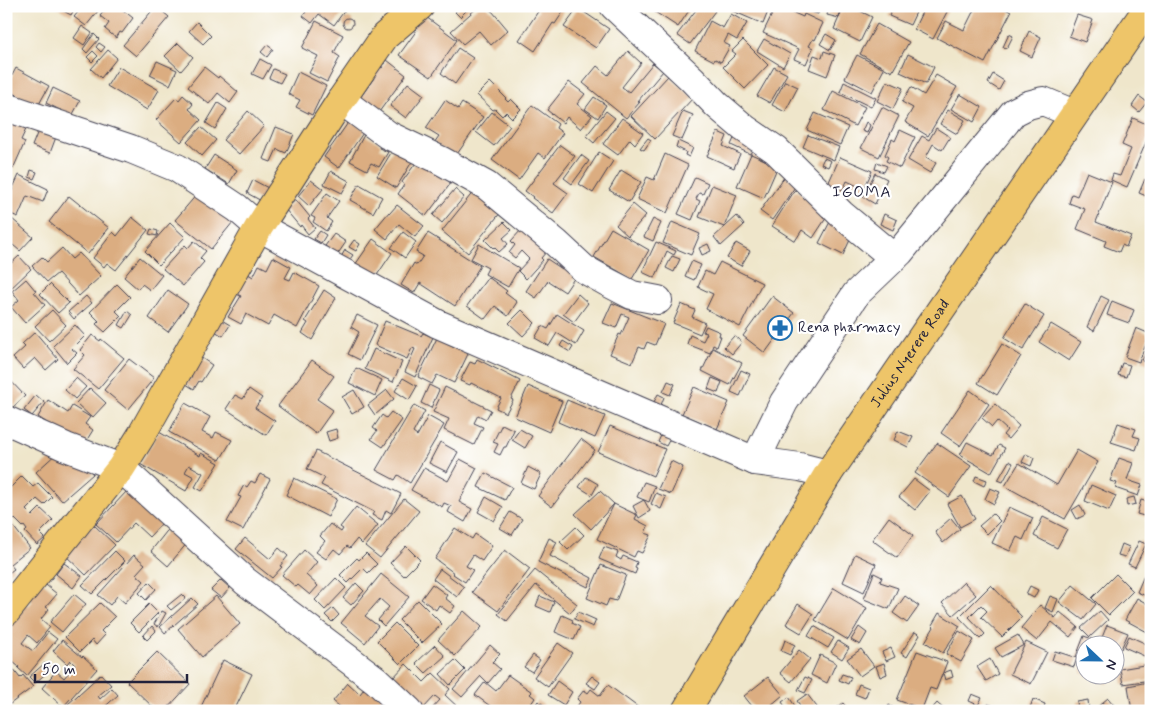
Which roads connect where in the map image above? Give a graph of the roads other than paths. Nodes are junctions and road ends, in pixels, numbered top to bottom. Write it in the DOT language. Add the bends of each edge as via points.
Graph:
graph roads {
  1 [pos="420,6"];
  2 [pos="614,6"];
  3 [pos="1149,6"];
  4 [pos="341,100"];
  5 [pos="6,107"];
  6 [pos="1074,114"];
  7 [pos="259,227"];
  8 [pos="894,258"];
  9 [pos="658,300"];
  10 [pos="6,420"];
  11 [pos="754,462"];
  12 [pos="121,468"];
  13 [pos="828,474"];
  14 [pos="6,612"];
  15 [pos="409,711"];
  16 [pos="686,711"];
  1 -- 4 [label="main road" via="385,36"];
  2 -- 8 [label="street" via="717,105 776,150 841,214"];
  3 -- 6 [label="main road, Julius Nyerere Road"];
  4 -- 7 [label="main road"];
  4 -- 9 [label="street" via="388,135 486,186 584,269 632,295"];
  5 -- 7 [label="street" via="132,149 177,168 237,208"];
  6 -- 8 [label="street" via="1043,101 1014,112"];
  6 -- 13 [label="main road, Julius Nyerere Road"];
  7 -- 11 [label="street" via="438,324"];
  7 -- 12 [label="main road"];
  8 -- 11 [label="street" via="856,294 784,402"];
  10 -- 12 [label="street"];
  11 -- 13 [label="street"];
  12 -- 14 [label="main road"];
  12 -- 15 [label="street" via="245,581 376,680"];
  13 -- 16 [label="main road, Julius Nyerere Road"];
}
